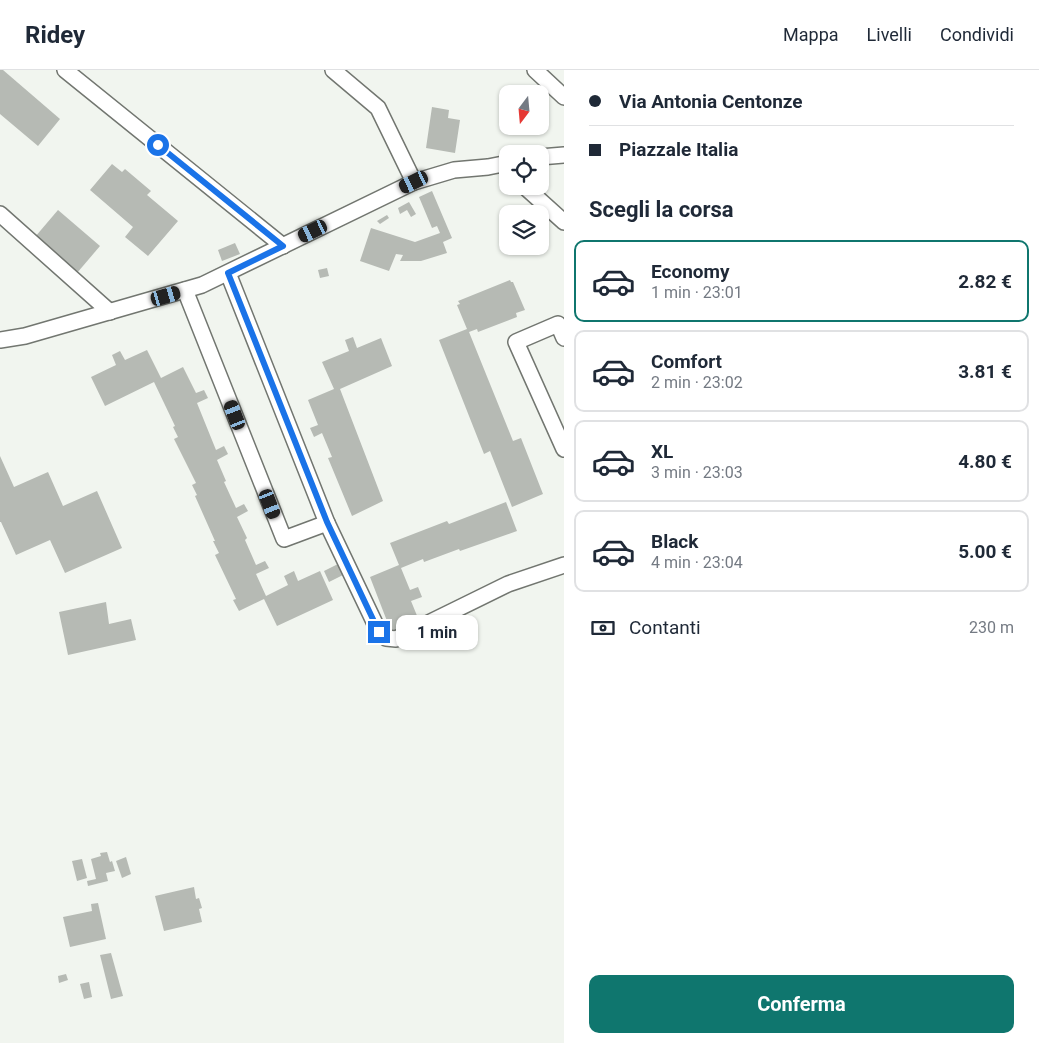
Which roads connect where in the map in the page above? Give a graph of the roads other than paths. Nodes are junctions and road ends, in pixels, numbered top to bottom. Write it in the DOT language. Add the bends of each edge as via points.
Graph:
graph roads {
  1 [pos="65,70"];
  2 [pos="333,70"];
  3 [pos="535,70"];
  4 [pos="564,97"];
  5 [pos="564,155"];
  6 [pos="549,156"];
  7 [pos="499,165"];
  8 [pos="488,168"];
  9 [pos="499,172"];
  10 [pos="414,182"];
  11 [pos="534,195"];
  12 [pos="0,214"];
  13 [pos="564,222"];
  14 [pos="283,246"];
  15 [pos="228,273"];
  16 [pos="185,290"];
  17 [pos="110,312"];
  18 [pos="564,338"];
  19 [pos="0,340"];
  20 [pos="562,439"];
  21 [pos="327,522"];
  22 [pos="564,566"];
  1 -- 14 [label="street"];
  2 -- 10 [label="street" via="378,108"];
  3 -- 4 [label="street"];
  5 -- 6 [label="street"];
  7 -- 8 [label="street"];
  8 -- 9 [label="street"];
  8 -- 10 [label="street" via="454,170"];
  10 -- 14 [label="street"];
  11 -- 13 [label="street"];
  12 -- 17 [label="street"];
  14 -- 15 [label="street"];
  15 -- 16 [label="street" via="202,286"];
  15 -- 21 [label="street"];
  16 -- 17 [label="street"];
  16 -- 21 [label="street" via="284,540"];
  17 -- 19 [label="street"];
  18 -- 20 [label="street" via="558,324 516,342"];
  21 -- 22 [label="street" via="379,632 386,638 396,639 508,584"];
}
